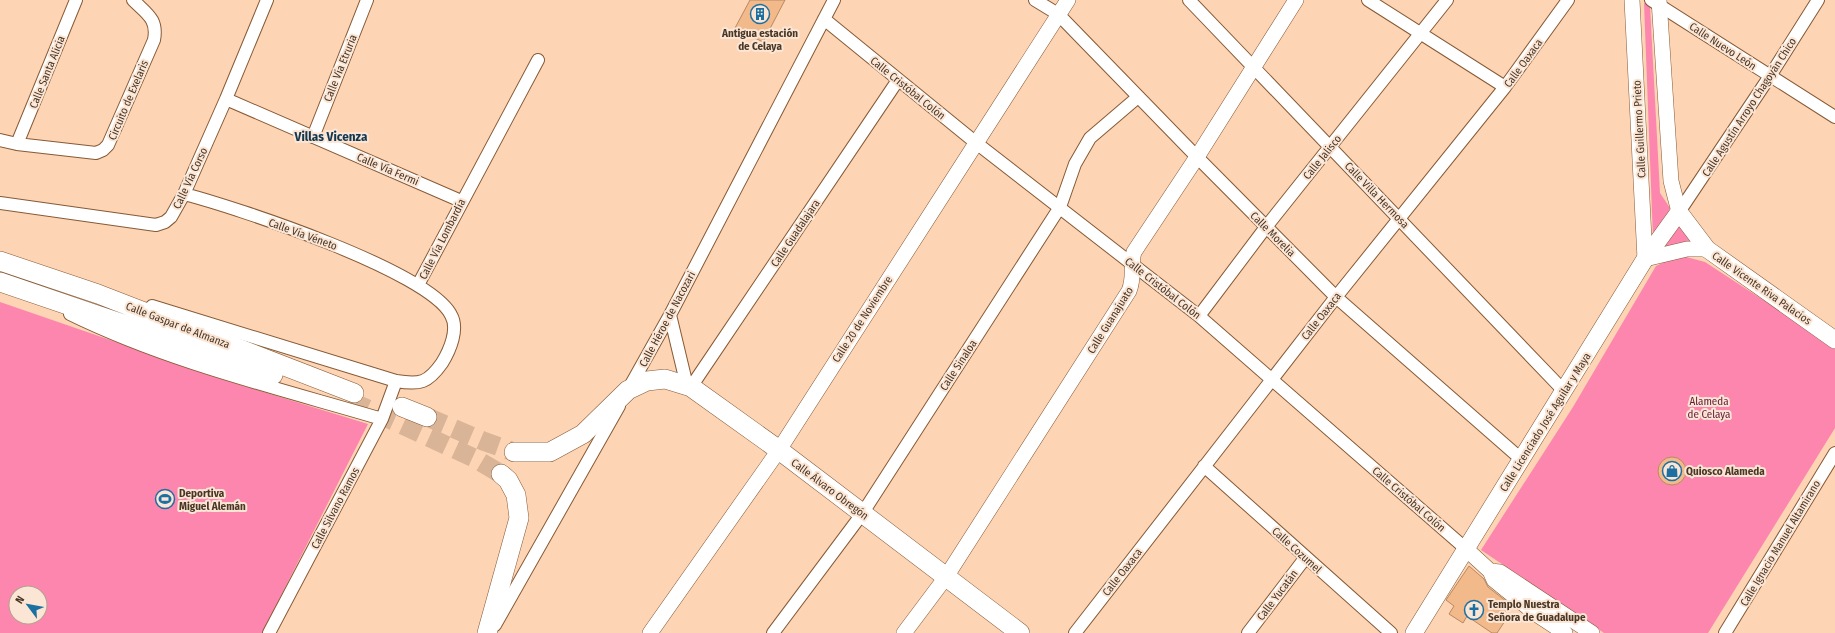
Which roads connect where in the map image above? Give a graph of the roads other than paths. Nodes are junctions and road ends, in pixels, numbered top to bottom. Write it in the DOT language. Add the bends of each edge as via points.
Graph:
graph roads {
  1 [pos="76,0"];
  2 [pos="133,0"];
  3 [pos="267,0"];
  4 [pos="367,0"];
  5 [pos="834,0"];
  6 [pos="1035,0"];
  7 [pos="1068,0"];
  8 [pos="1189,0"];
  9 [pos="1296,0"];
  10 [pos="1368,0"];
  11 [pos="1448,0"];
  12 [pos="1568,0"];
  13 [pos="1632,0"];
  14 [pos="1818,0"];
  15 [pos="1656,2"];
  16 [pos="1058,14"];
  17 [pos="824,20"];
  18 [pos="1421,32"];
  19 [pos="538,60"];
  20 [pos="1253,68"];
  21 [pos="1770,76"];
  22 [pos="898,80"];
  23 [pos="1505,87"];
  24 [pos="1138,97"];
  25 [pos="226,99"];
  26 [pos="1835,117"];
  27 [pos="313,137"];
  28 [pos="0,140"];
  29 [pos="975,142"];
  30 [pos="17,144"];
  31 [pos="1330,146"];
  32 [pos="1197,157"];
  33 [pos="184,194"];
  34 [pos="462,201"];
  35 [pos="0,204"];
  36 [pos="1060,207"];
  37 [pos="1679,212"];
  38 [pos="1399,219"];
  39 [pos="1266,227"];
  40 [pos="1706,249"];
  41 [pos="1645,259"];
  42 [pos="0,261"];
  43 [pos="1131,263"];
  44 [pos="7,284"];
  45 [pos="418,286"];
  46 [pos="98,294"];
  47 [pos="1336,297"];
  48 [pos="670,314"];
  49 [pos="1199,316"];
  50 [pos="1835,340"];
  51 [pos="1272,380"];
  52 [pos="396,381"];
  53 [pos="689,386"];
  54 [pos="628,390"];
  55 [pos="1564,391"];
  56 [pos="402,407"];
  57 [pos="427,417"];
  58 [pos="382,419"];
  59 [pos="779,450"];
  60 [pos="514,452"];
  61 [pos="1835,453"];
  62 [pos="1521,460"];
  63 [pos="1204,466"];
  64 [pos="501,474"];
  65 [pos="862,514"];
  66 [pos="1465,548"];
  67 [pos="1306,557"];
  68 [pos="1490,571"];
  69 [pos="946,577"];
  70 [pos="269,633"];
  71 [pos="487,633"];
  72 [pos="491,633"];
  73 [pos="650,633"];
  74 [pos="773,633"];
  75 [pos="904,633"];
  76 [pos="1020,633"];
  77 [pos="1075,633"];
  78 [pos="1248,633"];
  79 [pos="1391,633"];
  80 [pos="1414,633"];
  81 [pos="1566,633"];
  82 [pos="1592,633"];
  83 [pos="1725,633"];
  1 -- 30 [label="street, Calle Santa Alicia"];
  2 -- 30 [label="street, Circuito de Exelaris" via="151,18 156,29 154,40 108,146 96,152"];
  3 -- 25 [label="street, Calle Vía Corso"];
  4 -- 27 [label="street, Calle Vía Etruria"];
  5 -- 17 [label="street, Calle Héroe de Nacozari"];
  6 -- 16 [label="street, Calle Morelia"];
  7 -- 16 [label="street, Calle 20 de Noviembre"];
  8 -- 20 [label="street, Calle Villa Hermosa"];
  9 -- 20 [label="street, Calle Guanajuato"];
  10 -- 18 [label="street"];
  11 -- 18 [label="street, Calle Jalisco"];
  12 -- 23 [label="street, Calle Oaxaca"];
  13 -- 41 [label="street, Calle Guillermo Prieto"];
  14 -- 21 [label="street, Calle Agustín Arroyo Chagoyán Chico"];
  15 -- 21 [label="street, Calle Nuevo León"];
  15 -- 37 [label="street" via="1671,181"];
  16 -- 24 [label="street, Calle Morelia"];
  16 -- 29 [label="street, Calle 20 de Noviembre"];
  17 -- 22 [label="street, Calle Cristóbal Colón"];
  17 -- 48 [label="street, Calle Héroe de Nacozari"];
  18 -- 23 [label="street"];
  18 -- 31 [label="street, Calle Jalisco"];
  19 -- 34 [label="street, Calle Vía Lombardía"];
  20 -- 31 [label="street, Calle Villa Hermosa"];
  20 -- 32 [label="street, Calle Guanajuato"];
  21 -- 26 [label="street, Calle Nuevo León"];
  21 -- 37 [label="street, Calle Agustín Arroyo Chagoyán Chico"];
  22 -- 29 [label="street, Calle Cristóbal Colón"];
  22 -- 53 [label="street, Calle Guadalajara"];
  23 -- 38 [label="street, Calle Oaxaca"];
  24 -- 32 [label="street, Calle Morelia"];
  24 -- 36 [label="street, Calle Sinaloa" via="1090,138 1075,164"];
  25 -- 27 [label="street, Calle Vía Fermi"];
  25 -- 33 [label="street, Calle Vía Corso"];
  27 -- 34 [label="street, Calle Vía Fermi"];
  28 -- 30 [label="street, Circuito de Exelaris"];
  29 -- 36 [label="street, Calle Cristóbal Colón"];
  29 -- 59 [label="street, Calle 20 de Noviembre"];
  31 -- 38 [label="street, Calle Villa Hermosa"];
  31 -- 39 [label="street, Calle Jalisco"];
  32 -- 39 [label="street, Calle Morelia"];
  32 -- 43 [label="street, Calle Guanajuato" via="1134,252"];
  33 -- 35 [label="street, Calle Vía Corso" via="171,217 156,225"];
  33 -- 45 [label="street, Calle Vía Véneto" via="212,201 346,249"];
  34 -- 45 [label="street, Calle Vía Lombardía"];
  36 -- 43 [label="street, Calle Cristóbal Colón"];
  36 -- 65 [label="street, Calle Sinaloa"];
  37 -- 40 [label="main road, Calle Vicente Riva Palacios"];
  37 -- 41 [label="main road, Calle Licenciado José Aguilar y Maya"];
  38 -- 47 [label="street, Calle Oaxaca"];
  38 -- 55 [label="street, Calle Villa Hermosa"];
  39 -- 47 [label="street, Calle Morelia"];
  39 -- 49 [label="street, Calle Jalisco"];
  40 -- 41 [label="street" via="1681,250"];
  40 -- 50 [label="main road, Calle Vicente Riva Palacios"];
  41 -- 55 [label="main road, Calle Licenciado José Aguilar y Maya"];
  42 -- 46 [label="main road, Calle Gaspar de Almanza"];
  43 -- 49 [label="street, Calle Cristóbal Colón"];
  43 -- 69 [label="street, Calle Guanajuato" via="1134,280 1129,291"];
  44 -- 46 [label="main road, Calle Gaspar de Almanza" via="352,397"];
  44 -- 58 [label="street" via="90,324 171,355"];
  45 -- 52 [label="street, Calle Vía Lombardía" via="445,305 452,316 455,328 446,356 434,374 425,381"];
  46 -- 52 [label="street, Calle Vía Lombardía" via="138,302"];
  47 -- 51 [label="street, Calle Oaxaca"];
  47 -- 62 [label="street, Calle Morelia"];
  48 -- 53 [label="street"];
  48 -- 54 [label="street, Calle Héroe de Nacozari"];
  49 -- 51 [label="street, Calle Cristóbal Colón"];
  51 -- 63 [label="street, Calle Oaxaca"];
  51 -- 66 [label="street, Calle Cristóbal Colón"];
  52 -- 58 [label="street, Calle Silvano Ramos"];
  53 -- 54 [label="main road, Calle Álvaro Obregón" via="665,379 647,381"];
  53 -- 59 [label="main road, Calle Álvaro Obregón"];
  54 -- 60 [label="main road" via="577,438 550,452"];
  54 -- 72 [label="street, Calle Héroe de Nacozari"];
  55 -- 62 [label="main road, Calle Licenciado José Aguilar y Maya"];
  56 -- 57 [label="main road"];
  58 -- 70 [label="street, Calle Silvano Ramos"];
  59 -- 65 [label="main road, Calle Álvaro Obregón"];
  59 -- 73 [label="street, Calle 20 de Noviembre"];
  61 -- 83 [label="street, Calle Ignacio Manuel Altamirano"];
  62 -- 66 [label="main road, Calle Licenciado José Aguilar y Maya"];
  63 -- 67 [label="street, Calle Cozumel"];
  63 -- 77 [label="street, Calle Oaxaca"];
  64 -- 71 [label="main road" via="508,480 516,495 519,518"];
  65 -- 69 [label="main road, Calle Álvaro Obregón"];
  65 -- 74 [label="street, Calle Sinaloa"];
  66 -- 68 [label="street, Calle Cristóbal Colón"];
  66 -- 80 [label="main road, Calle Licenciado José Aguilar y Maya"];
  67 -- 78 [label="street, Calle Yucatán"];
  67 -- 79 [label="street, Calle Cozumel"];
  68 -- 81 [label="street" via="1494,580 1536,614"];
  68 -- 82 [label="street" via="1500,572"];
  69 -- 75 [label="street, Calle Guanajuato"];
  69 -- 76 [label="main road, Calle Álvaro Obregón"];
}
